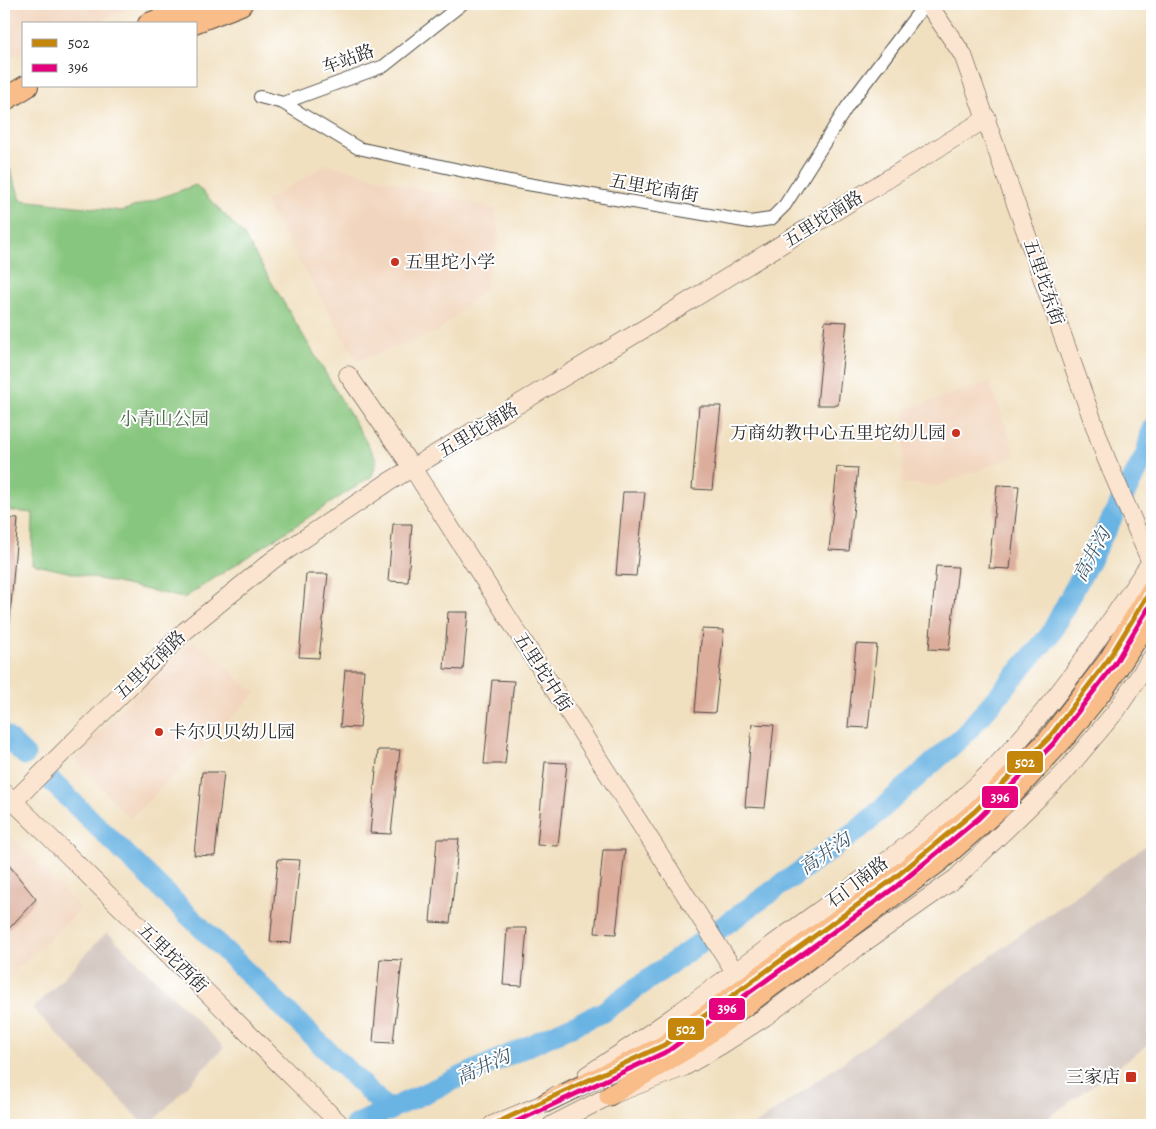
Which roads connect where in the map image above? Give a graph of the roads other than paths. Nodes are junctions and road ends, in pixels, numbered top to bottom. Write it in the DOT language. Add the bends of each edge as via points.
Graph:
graph roads {
  1 [pos="200,4"];
  2 [pos="241,4"];
  3 [pos="462,4"];
  4 [pos="927,4"];
  5 [pos="154,22"];
  6 [pos="194,22"];
  7 [pos="22,75"];
  8 [pos="4,84"];
  9 [pos="24,88"];
  10 [pos="260,97"];
  11 [pos="4,100"];
  12 [pos="283,103"];
  13 [pos="987,118"];
  14 [pos="348,375"];
  15 [pos="413,469"];
  16 [pos="1152,562"];
  17 [pos="1152,588"];
  18 [pos="1152,617"];
  19 [pos="1152,657"];
  20 [pos="9,796"];
  21 [pos="735,972"];
  22 [pos="609,1096"];
  23 [pos="544,1102"];
  24 [pos="342,1125"];
  25 [pos="492,1125"];
  26 [pos="552,1125"];
  1 -- 5 [label="highway"];
  2 -- 6 [label="highway"];
  3 -- 12 [label="street, 车站路" via="384,66"];
  4 -- 12 [label="street, 五里坨南街" via="847,107 785,205 771,219 750,222 510,181 358,148"];
  4 -- 13 [label="street, 五里坨东街" via="963,55"];
  7 -- 8 [label="highway"];
  9 -- 11 [label="highway"];
  10 -- 12 [label="street"];
  13 -- 15 [label="street, 五里坨南路"];
  13 -- 16 [label="street, 五里坨东街" via="1106,458"];
  14 -- 15 [label="street, 五里坨中街"];
  15 -- 20 [label="street, 五里坨南路" via="274,559 184,631"];
  15 -- 21 [label="street, 五里坨中街"];
  16 -- 21 [label="street, 石门南路" via="1065,687 982,780 918,836"];
  17 -- 23 [label="main road" via="1108,660 1048,739 959,824 892,880 664,1045"];
  18 -- 22 [label="main road" via="1104,690 1067,736 1001,808 941,861 692,1046"];
  19 -- 22 [label="street" via="1116,711 1063,774 956,878 723,1044 684,1067"];
  20 -- 24 [label="street, 五里坨西街"];
  21 -- 23 [label="street, 石门南路" via="652,1034"];
  22 -- 26 [label="street"];
  23 -- 25 [label="street, 石门南路"];
}
